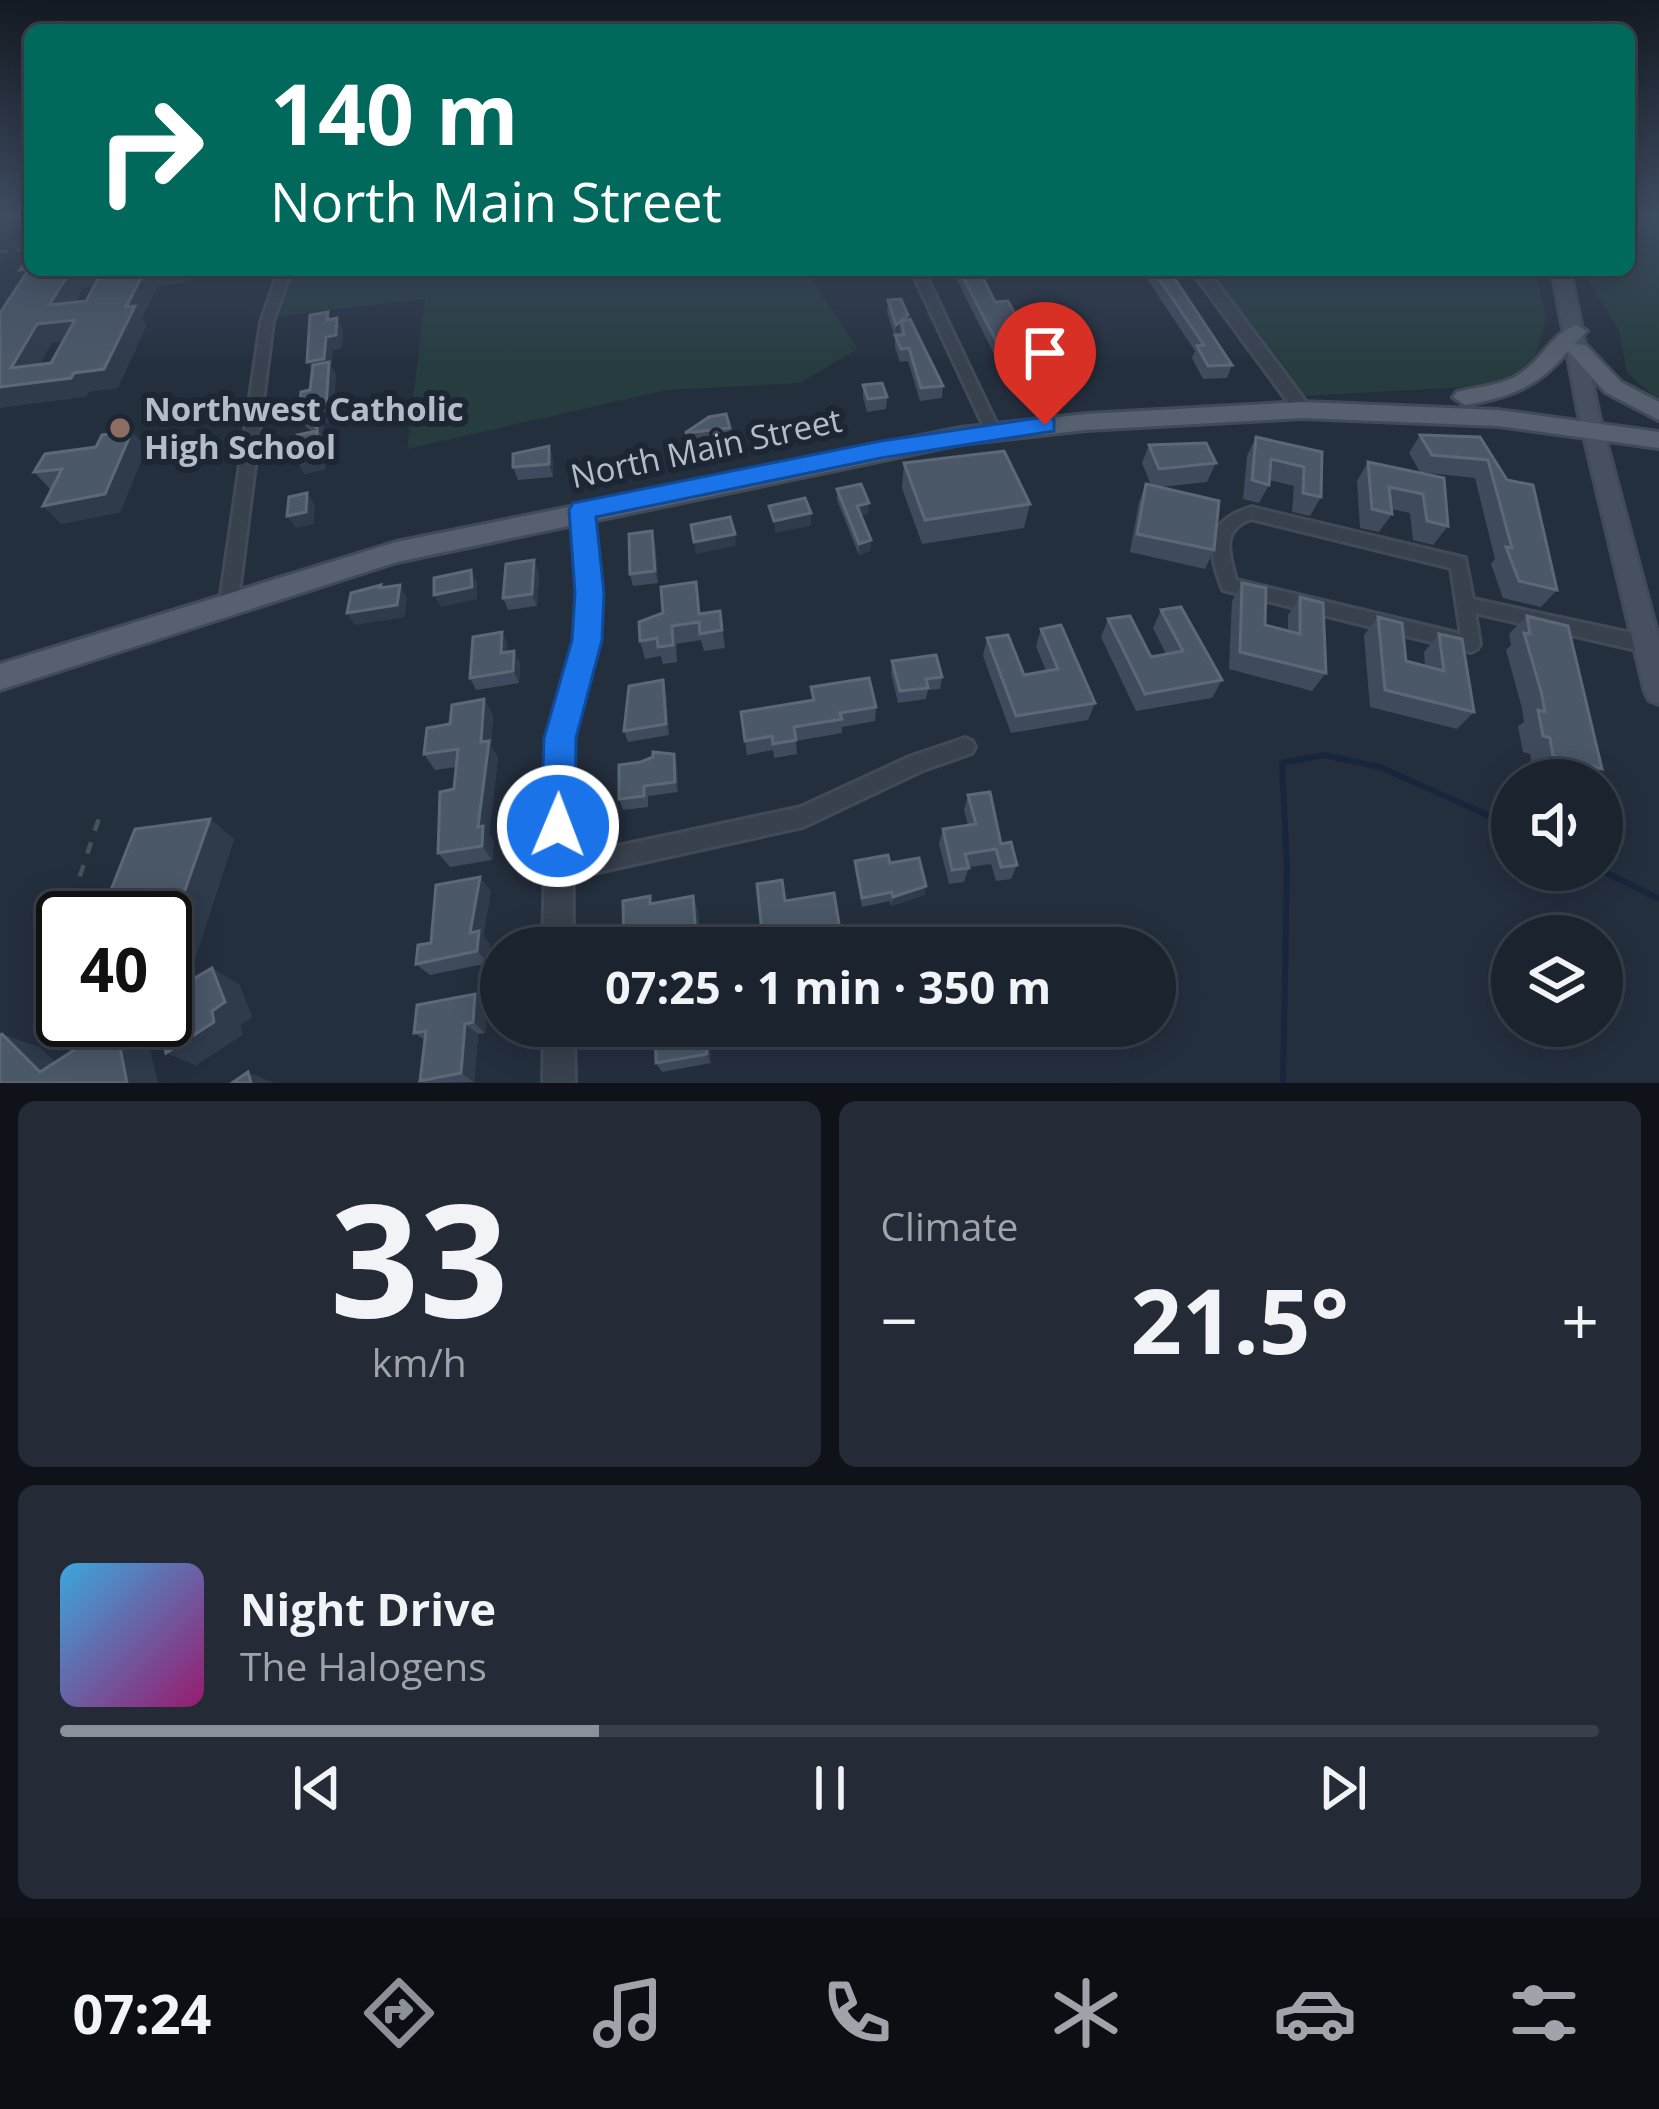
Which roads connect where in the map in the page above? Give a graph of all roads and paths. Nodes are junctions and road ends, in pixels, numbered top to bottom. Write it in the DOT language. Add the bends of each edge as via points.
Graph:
graph roads {
  1 [pos="283,276"];
  2 [pos="920,276"];
  3 [pos="1203,276"];
  4 [pos="1562,276"];
  5 [pos="1577,341"];
  6 [pos="1465,397"];
  7 [pos="1303,410"];
  8 [pos="1659,412"];
  9 [pos="1590,419"];
  10 [pos="1659,424"];
  11 [pos="993,431"];
  12 [pos="1659,440"];
  13 [pos="583,510"];
  14 [pos="229,601"];
  15 [pos="1465,604"];
  16 [pos="1645,644"];
  17 [pos="0,677"];
  18 [pos="1659,692"];
  19 [pos="965,747"];
  20 [pos="100,815"];
  21 [pos="557,869"];
  22 [pos="77,891"];
  23 [pos="558,927"];
  24 [pos="559,1047"];
  25 [pos="560,1083"];
  1 -- 14 [label="street" via="267,322"];
  2 -- 11 [label="street"];
  3 -- 7 [label="street"];
  4 -- 5 [label="main road"];
  5 -- 6 [label="main road" via="1553,348 1532,378"];
  5 -- 8 [label="main road" via="1613,387"];
  5 -- 9 [label="main road"];
  6 -- 7 [label="main road, North Main Street"];
  6 -- 9 [label="main road, North Main Street"];
  7 -- 9 [label="main road, North Main Street"];
  7 -- 11 [label="main road, North Main Street"];
  9 -- 10 [label="main road"];
  9 -- 12 [label="main road"];
  9 -- 16 [label="main road"];
  11 -- 13 [label="main road, North Main Street"];
  13 -- 14 [label="main road, North Main Street"];
  13 -- 21 [label="street" via="587,640 560,738"];
  14 -- 17 [label="main road, North Main Street"];
  15 -- 15 [label="street" via="1459,563 1271,515 1232,517 1223,529 1229,585 1471,644"];
  15 -- 16 [label="street"];
  16 -- 18 [label="main road"];
  19 -- 21 [label="street" via="803,817"];
  20 -- 22 [label="path"];
  21 -- 23 [label="street"];
  24 -- 25 [label="street"];
}
